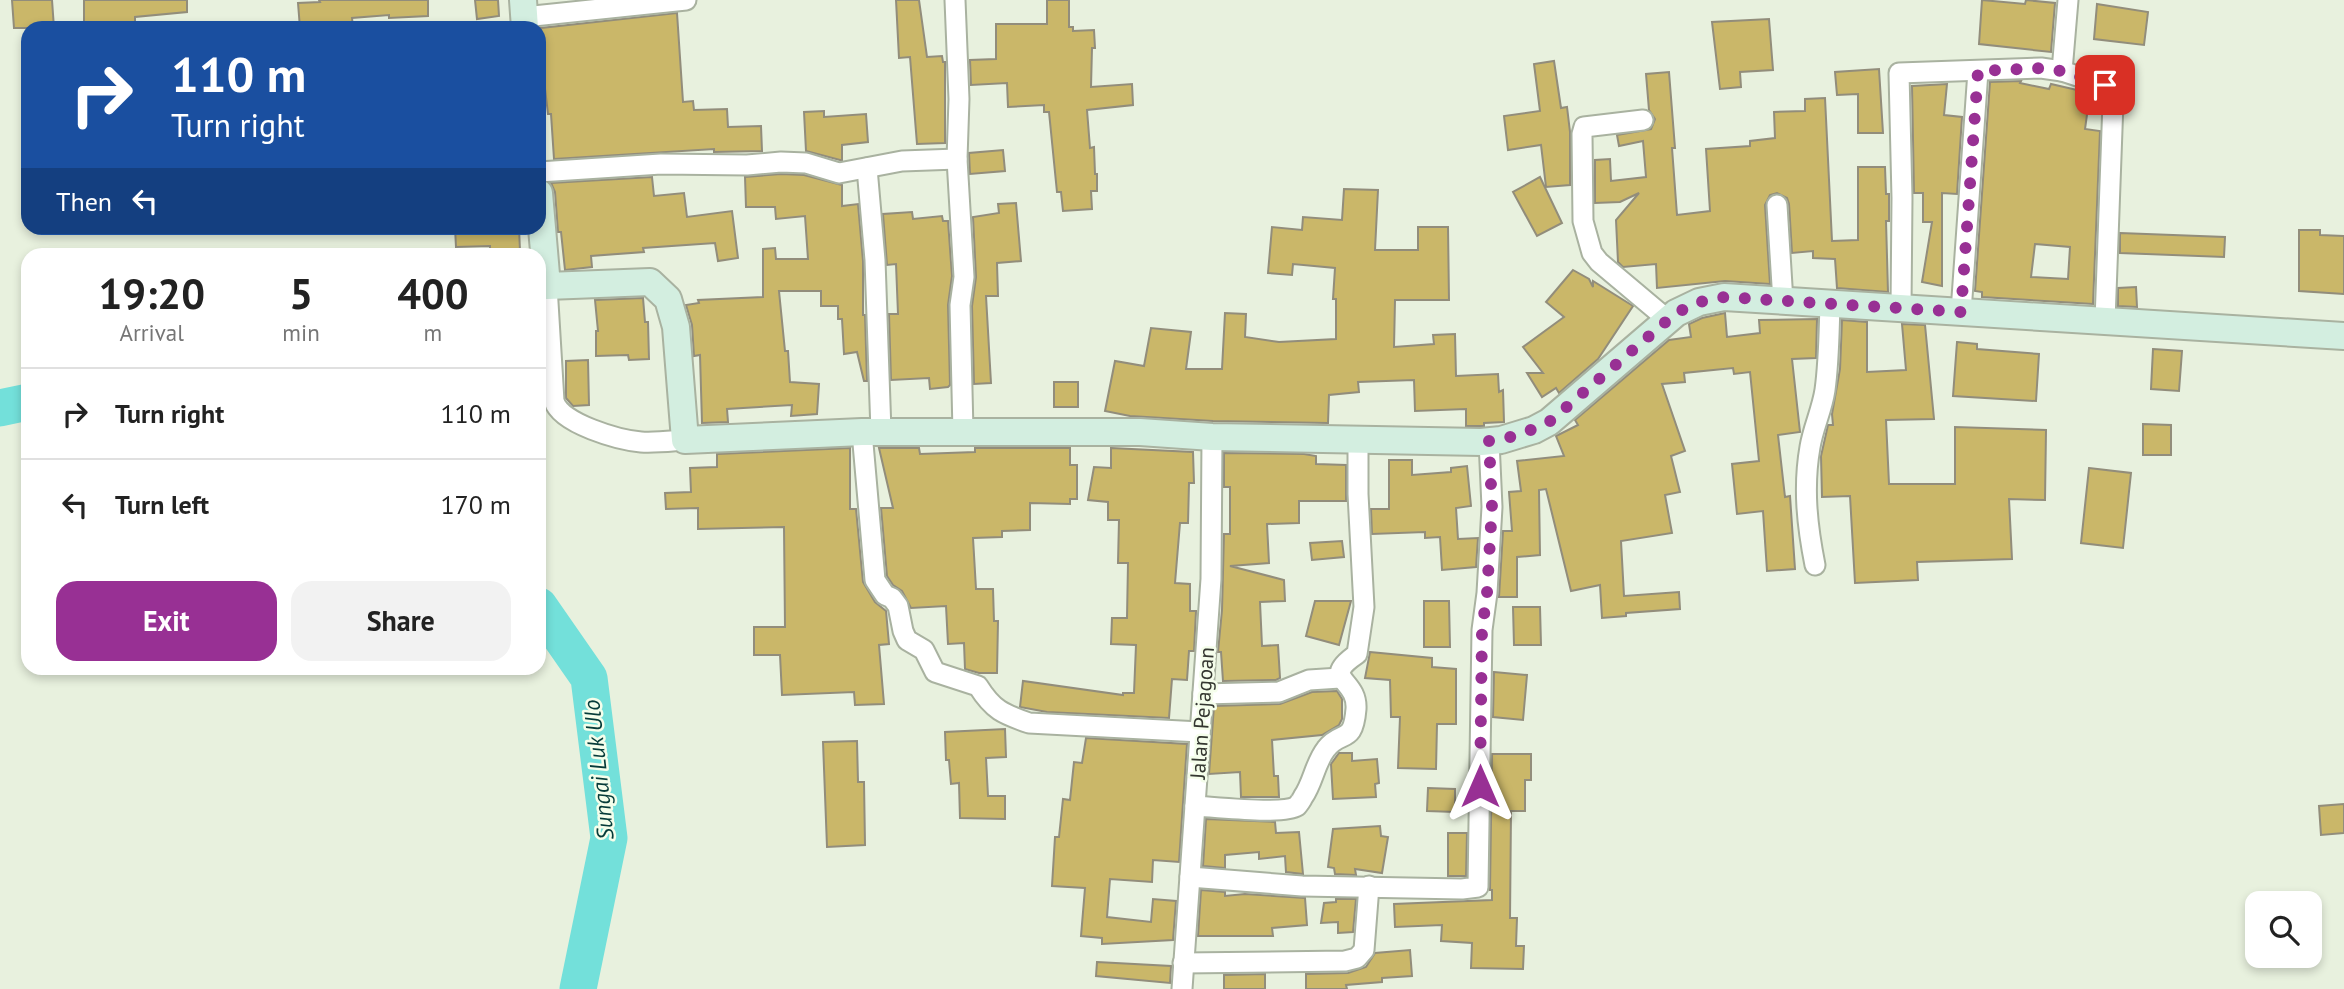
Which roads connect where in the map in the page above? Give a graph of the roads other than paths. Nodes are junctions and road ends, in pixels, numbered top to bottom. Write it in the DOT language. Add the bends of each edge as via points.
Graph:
graph roads {
  1 [pos="686,0"];
  2 [pos="955,0"];
  3 [pos="2068,0"];
  4 [pos="524,15"];
  5 [pos="1978,71"];
  6 [pos="2062,71"];
  7 [pos="1643,120"];
  8 [pos="957,159"];
  9 [pos="867,168"];
  10 [pos="546,172"];
  11 [pos="1777,205"];
  12 [pos="546,274"];
  13 [pos="547,286"];
  14 [pos="1783,302"];
  15 [pos="1830,304"];
  16 [pos="1901,308"];
  17 [pos="1961,312"];
  18 [pos="1668,320"];
  19 [pos="2105,321"];
  20 [pos="2344,335"];
  21 [pos="872,432"];
  22 [pos="963,432"];
  23 [pos="1212,437"];
  24 [pos="685,440"];
  25 [pos="1358,441"];
  26 [pos="1489,441"];
  27 [pos="1815,565"];
  28 [pos="1340,678"];
  29 [pos="1203,694"];
  30 [pos="1200,733"];
  31 [pos="1195,806"];
  32 [pos="1190,877"];
  33 [pos="1369,886"];
  34 [pos="1183,963"];
  35 [pos="1182,989"];
  1 -- 4 [label="street"];
  2 -- 8 [label="street"];
  3 -- 6 [label="street"];
  5 -- 6 [label="street"];
  5 -- 16 [label="street" via="1899,73"];
  5 -- 17 [label="street"];
  6 -- 19 [label="street" via="2105,85 2113,102"];
  7 -- 18 [label="street" via="1584,127 1583,221 1599,262"];
  8 -- 9 [label="street" via="902,160"];
  8 -- 22 [label="street" via="964,276 960,305"];
  9 -- 10 [label="street" via="839,173 806,163 781,162"];
  9 -- 21 [label="street" via="875,260"];
  11 -- 14 [label="street"];
  12 -- 13 [label="street"];
  13 -- 24 [label="street" via="557,409 584,426 617,438"];
  13 -- 24 [label="street" via="650,282 661,289 676,327"];
  14 -- 15 [label="street"];
  14 -- 18 [label="street" via="1724,297 1699,302"];
  15 -- 16 [label="street"];
  15 -- 27 [label="street" via="1825,389 1810,445 1806,488"];
  16 -- 17 [label="street"];
  17 -- 19 [label="street"];
  18 -- 26 [label="street" via="1549,422"];
  19 -- 20 [label="street"];
  21 -- 22 [label="street"];
  21 -- 24 [label="street"];
  21 -- 30 [label="street" via="875,580 898,606 907,640 924,650 935,672 978,686 1002,714 1029,723"];
  22 -- 23 [label="street" via="1140,432"];
  23 -- 25 [label="street"];
  23 -- 29 [label="street, Jalan Pejagoan" via="1211,579"];
  25 -- 26 [label="street"];
  25 -- 28 [label="street" via="1364,607 1357,654 1341,665"];
  26 -- 33 [label="street" via="1492,507 1481,654 1480,881 1474,888"];
  28 -- 29 [label="street" via="1309,680 1279,692"];
  28 -- 31 [label="street" via="1355,695 1353,728 1326,748 1297,806 1259,810"];
  29 -- 30 [label="street, Jalan Pejagoan"];
  30 -- 31 [label="street, Jalan Pejagoan"];
  31 -- 32 [label="street, Jalan Pejagoan"];
  32 -- 33 [label="street"];
  32 -- 34 [label="street, Jalan Pejagoan"];
  33 -- 34 [label="street" via="1364,950 1357,958"];
  34 -- 35 [label="street, Jalan Pejagoan"];
}
